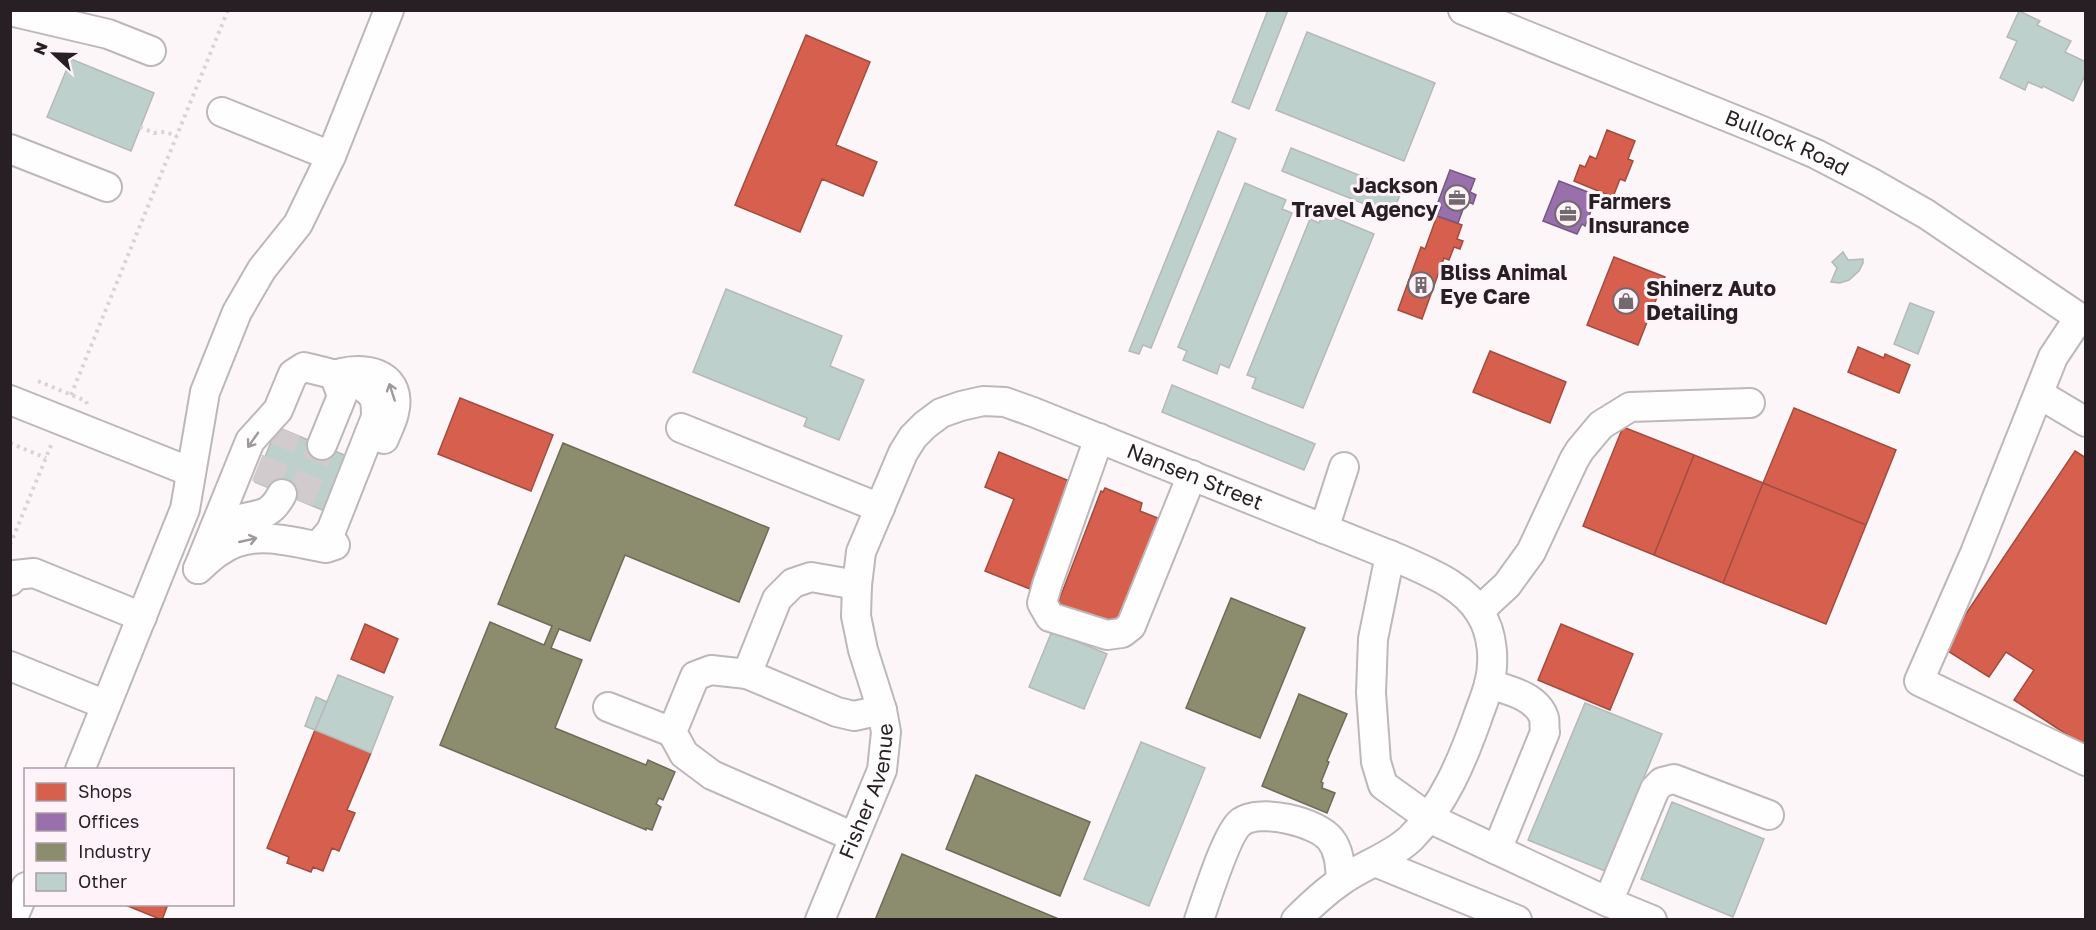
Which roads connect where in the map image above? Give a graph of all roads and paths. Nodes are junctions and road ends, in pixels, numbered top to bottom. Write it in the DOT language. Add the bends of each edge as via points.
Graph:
graph roads {
  1 [pos="228,10"];
  2 [pos="389,10"];
  3 [pos="1463,10"];
  4 [pos="13,14"];
  5 [pos="151,51"];
  6 [pos="222,112"];
  7 [pos="140,127"];
  8 [pos="177,136"];
  9 [pos="10,149"];
  10 [pos="331,156"];
  11 [pos="107,187"];
  12 [pos="2082,320"];
  13 [pos="334,374"];
  14 [pos="2039,394"];
  15 [pos="71,395"];
  16 [pos="10,400"];
  17 [pos="1750,403"];
  18 [pos="2085,422"];
  19 [pos="925,425"];
  20 [pos="681,428"];
  21 [pos="1100,438"];
  22 [pos="10,443"];
  23 [pos="61,444"];
  24 [pos="46,458"];
  25 [pos="1344,467"];
  26 [pos="191,472"];
  27 [pos="1192,475"];
  28 [pos="282,494"];
  29 [pos="880,508"];
  30 [pos="238,522"];
  31 [pos="1324,529"];
  32 [pos="10,545"];
  33 [pos="1390,555"];
  34 [pos="10,581"];
  35 [pos="857,585"];
  36 [pos="1470,601"];
  37 [pos="142,617"];
  38 [pos="10,666"];
  39 [pos="747,674"];
  40 [pos="1489,684"];
  41 [pos="106,705"];
  42 [pos="608,707"];
  43 [pos="882,710"];
  44 [pos="672,732"];
  45 [pos="2085,761"];
  46 [pos="81,768"];
  47 [pos="1769,815"];
  48 [pos="1429,818"];
  49 [pos="854,837"];
  50 [pos="1497,850"];
  51 [pos="1375,862"];
  52 [pos="1341,880"];
  53 [pos="24,891"];
  54 [pos="1608,902"];
  55 [pos="12,920"];
  56 [pos="820,920"];
  57 [pos="1199,920"];
  58 [pos="1296,920"];
  59 [pos="1517,920"];
  60 [pos="1652,920"];
  1 -- 8 [label="path"];
  2 -- 10 [label="street"];
  3 -- 12 [label="street, Bullock Road" via="1834,163 1926,214"];
  4 -- 5 [label="street" via="108,34"];
  6 -- 10 [label="street"];
  7 -- 8 [label="path"];
  8 -- 15 [label="path"];
  9 -- 11 [label="street"];
  10 -- 26 [label="street" via="298,224 262,269 237,312 205,392"];
  12 -- 14 [label="street" via="2053,357"];
  13 -- 13 [label="street" via="311,384 300,399 305,438 342,396"];
  13 -- 30 [label="street, one-way" via="304,367 293,374 278,410 250,441"];
  30 -- 13 [label="street, one-way" via="198,569 221,550 244,539 265,537 326,548 346,536 394,413 395,395 388,381 375,373 356,369"];
  14 -- 18 [label="street"];
  14 -- 45 [label="street" via="1919,681"];
  16 -- 26 [label="street"];
  17 -- 36 [label="street" via="1630,407 1601,424 1574,460 1531,552 1507,585"];
  19 -- 21 [label="street, Nansen Street" via="941,413 961,406 1005,402"];
  19 -- 29 [label="street, Fisher Avenue" via="903,453"];
  20 -- 29 [label="street"];
  21 -- 27 [label="street, Nansen Street"];
  21 -- 27 [label="street" via="1047,585 1042,603 1050,617 1107,635 1122,633 1131,626"];
  22 -- 24 [label="path"];
  23 -- 24 [label="path" via="53,441"];
  24 -- 32 [label="path"];
  25 -- 31 [label="street"];
  26 -- 37 [label="street" via="185,509"];
  27 -- 31 [label="street, Nansen Street"];
  28 -- 30 [label="street" via="277,504"];
  29 -- 35 [label="street, Fisher Avenue" via="861,552"];
  31 -- 33 [label="street, Nansen Street"];
  33 -- 36 [label="street, Nansen Street" via="1440,578"];
  33 -- 48 [label="street" via="1373,639 1371,693 1376,762 1383,785"];
  34 -- 37 [label="street" via="15,575 34,573"];
  35 -- 39 [label="street" via="811,577 793,583 777,599"];
  35 -- 43 [label="street, Fisher Avenue" via="856,616"];
  36 -- 40 [label="street" via="1486,624 1490,638"];
  37 -- 41 [label="street"];
  38 -- 41 [label="street"];
  39 -- 43 [label="street" via="837,712 854,716"];
  39 -- 44 [label="street" via="711,670 695,676"];
  40 -- 48 [label="street" via="1468,742"];
  40 -- 50 [label="street" via="1523,695 1537,706 1544,718 1545,732"];
  41 -- 46 [label="street"];
  42 -- 44 [label="street"];
  43 -- 49 [label="street, Fisher Avenue" via="886,732 882,770"];
  44 -- 49 [label="street" via="684,754 712,775"];
  47 -- 54 [label="street" via="1674,780 1662,782 1645,810"];
  48 -- 50 [label="street"];
  48 -- 51 [label="street" via="1410,839"];
  49 -- 56 [label="street, Fisher Avenue"];
  50 -- 54 [label="street"];
  51 -- 52 [label="street"];
  51 -- 59 [label="street"];
  52 -- 57 [label="street" via="1339,857 1331,840 1316,829 1274,815 1249,818 1239,823 1230,836"];
  52 -- 58 [label="street"];
  53 -- 55 [label="street"];
  54 -- 60 [label="street"];
}
